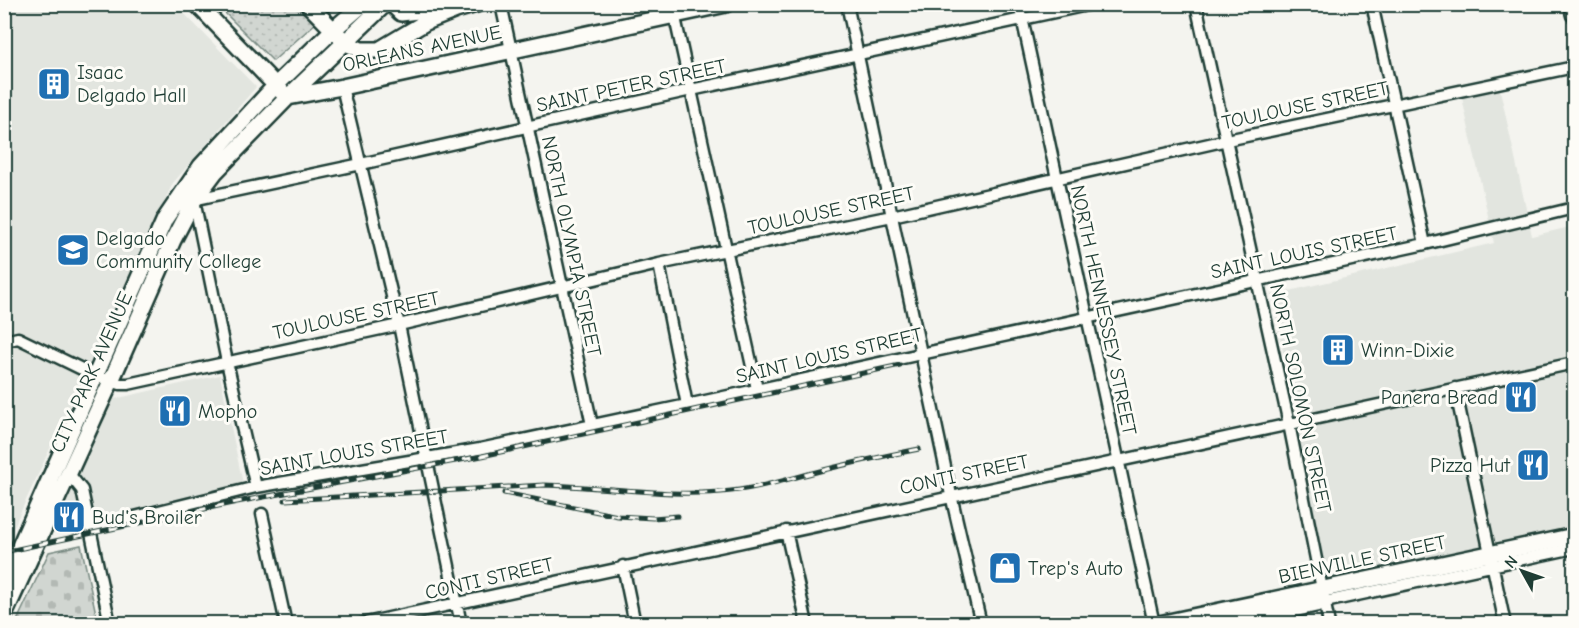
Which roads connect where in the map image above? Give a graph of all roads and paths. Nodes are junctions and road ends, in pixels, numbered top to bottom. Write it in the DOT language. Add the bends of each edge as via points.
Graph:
graph roads {
  1 [pos="197,4"];
  2 [pos="308,4"];
  3 [pos="363,4"];
  4 [pos="385,4"];
  5 [pos="392,4"];
  6 [pos="477,4"];
  7 [pos="501,4"];
  8 [pos="726,4"];
  9 [pos="847,4"];
  10 [pos="1019,4"];
  11 [pos="1092,4"];
  12 [pos="1196,4"];
  13 [pos="1372,4"];
  14 [pos="1573,4"];
  15 [pos="456,10"];
  16 [pos="674,10"];
  17 [pos="1575,14"];
  18 [pos="1023,21"];
  19 [pos="333,30"];
  20 [pos="346,43"];
  21 [pos="510,51"];
  22 [pos="858,56"];
  23 [pos="1575,67"];
  24 [pos="276,86"];
  25 [pos="342,87"];
  26 [pos="691,90"];
  27 [pos="292,92"];
  28 [pos="1394,104"];
  29 [pos="527,127"];
  30 [pos="1227,140"];
  31 [pos="361,165"];
  32 [pos="1057,180"];
  33 [pos="178,196"];
  34 [pos="194,200"];
  35 [pos="1575,208"];
  36 [pos="892,216"];
  37 [pos="1425,244"];
  38 [pos="726,250"];
  39 [pos="659,264"];
  40 [pos="1258,280"];
  41 [pos="563,285"];
  42 [pos="1088,317"];
  43 [pos="399,325"];
  44 [pos="4,341"];
  45 [pos="922,352"];
  46 [pos="227,362"];
  47 [pos="1575,363"];
  48 [pos="96,376"];
  49 [pos="111,381"];
  50 [pos="1455,388"];
  51 [pos="757,389"];
  52 [pos="687,405"];
  53 [pos="1289,424"];
  54 [pos="592,425"];
  55 [pos="425,458"];
  56 [pos="1119,460"];
  57 [pos="69,474"];
  58 [pos="256,488"];
  59 [pos="951,495"];
  60 [pos="262,514"];
  61 [pos="90,528"];
  62 [pos="786,531"];
  63 [pos="1575,536"];
  64 [pos="1575,548"];
  65 [pos="1492,560"];
  66 [pos="623,566"];
  67 [pos="4,582"];
  68 [pos="1323,596"];
  69 [pos="456,604"];
  70 [pos="4,615"];
  71 [pos="110,624"];
  72 [pos="286,624"];
  73 [pos="361,624"];
  74 [pos="461,624"];
  75 [pos="635,624"];
  76 [pos="807,624"];
  77 [pos="981,624"];
  78 [pos="1156,624"];
  79 [pos="1224,624"];
  80 [pos="1329,624"];
  81 [pos="1505,624"];
  1 -- 24 [label="main road"];
  2 -- 19 [label="main road, ORLEANS AVENUE"];
  3 -- 19 [label="main road, CITY PARK AVENUE"];
  4 -- 20 [label="main road, CITY PARK AVENUE"];
  5 -- 15 [label="main road" via="401,13"];
  6 -- 15 [label="main road, ORLEANS AVENUE"];
  7 -- 21 [label="street, NORTH OLYMPIA STREET"];
  8 -- 16 [label="main road, ORLEANS AVENUE"];
  9 -- 22 [label="street"];
  10 -- 18 [label="street, NORTH HENNESSEY STREET"];
  11 -- 18 [label="street, SAINT PETER STREET"];
  12 -- 30 [label="street, NORTH SOLOMON STREET"];
  13 -- 28 [label="street"];
  14 -- 17 [label="main road"];
  15 -- 20 [label="main road, ORLEANS AVENUE" via="426,22 379,50 361,50"];
  16 -- 21 [label="main road, ORLEANS AVENUE"];
  16 -- 26 [label="street"];
  18 -- 22 [label="street, SAINT PETER STREET"];
  18 -- 32 [label="street, NORTH HENNESSEY STREET"];
  19 -- 20 [label="main road, ORLEANS AVENUE"];
  19 -- 24 [label="main road, CITY PARK AVENUE"];
  19 -- 27 [label="main road" via="323,53"];
  20 -- 27 [label="main road, CITY PARK AVENUE"];
  21 -- 25 [label="main road, ORLEANS AVENUE"];
  21 -- 29 [label="street, NORTH OLYMPIA STREET"];
  22 -- 26 [label="street, SAINT PETER STREET"];
  22 -- 36 [label="street"];
  23 -- 28 [label="street, TOULOUSE STREET"];
  24 -- 27 [label="main road"];
  24 -- 33 [label="main road, CITY PARK AVENUE"];
  25 -- 27 [label="main road, ORLEANS AVENUE"];
  25 -- 31 [label="street"];
  26 -- 29 [label="street, SAINT PETER STREET"];
  26 -- 38 [label="street"];
  27 -- 34 [label="main road, CITY PARK AVENUE" via="215,172"];
  28 -- 30 [label="street, TOULOUSE STREET"];
  28 -- 37 [label="street"];
  29 -- 31 [label="street, SAINT PETER STREET"];
  29 -- 41 [label="street, NORTH OLYMPIA STREET"];
  30 -- 32 [label="street, TOULOUSE STREET"];
  30 -- 40 [label="street, NORTH SOLOMON STREET"];
  31 -- 34 [label="street, SAINT PETER STREET"];
  31 -- 43 [label="street"];
  32 -- 36 [label="street, TOULOUSE STREET"];
  32 -- 42 [label="street, NORTH HENNESSEY STREET"];
  33 -- 34 [label="street, SAINT PETER STREET"];
  33 -- 48 [label="main road, CITY PARK AVENUE"];
  34 -- 46 [label="street"];
  34 -- 49 [label="main road, CITY PARK AVENUE"];
  35 -- 37 [label="street, SAINT LOUIS STREET"];
  36 -- 38 [label="street, TOULOUSE STREET"];
  36 -- 45 [label="street"];
  37 -- 40 [label="street, SAINT LOUIS STREET"];
  38 -- 39 [label="street, TOULOUSE STREET"];
  38 -- 51 [label="street"];
  39 -- 41 [label="street, TOULOUSE STREET"];
  39 -- 52 [label="street"];
  40 -- 42 [label="street, SAINT LOUIS STREET"];
  40 -- 53 [label="street, NORTH SOLOMON STREET"];
  41 -- 43 [label="street, TOULOUSE STREET"];
  41 -- 54 [label="street, NORTH OLYMPIA STREET"];
  42 -- 45 [label="street, SAINT LOUIS STREET"];
  42 -- 56 [label="street, NORTH HENNESSEY STREET"];
  43 -- 46 [label="street, TOULOUSE STREET"];
  43 -- 55 [label="street"];
  44 -- 48 [label="street, TOULOUSE STREET" via="18,338"];
  45 -- 51 [label="street, SAINT LOUIS STREET"];
  45 -- 59 [label="street"];
  46 -- 49 [label="street, TOULOUSE STREET" via="128,384"];
  46 -- 58 [label="street"];
  47 -- 50 [label="street, CONTI STREET"];
  48 -- 49 [label="street, TOULOUSE STREET"];
  48 -- 67 [label="main road, CITY PARK AVENUE"];
  49 -- 57 [label="main road, CITY PARK AVENUE"];
  50 -- 53 [label="street, CONTI STREET"];
  50 -- 65 [label="street"];
  51 -- 52 [label="street, SAINT LOUIS STREET"];
  52 -- 54 [label="street, SAINT LOUIS STREET"];
  53 -- 56 [label="street, CONTI STREET"];
  53 -- 68 [label="street, NORTH SOLOMON STREET"];
  54 -- 55 [label="street, SAINT LOUIS STREET"];
  55 -- 58 [label="street, SAINT LOUIS STREET"];
  55 -- 69 [label="street"];
  56 -- 59 [label="street, CONTI STREET"];
  56 -- 78 [label="street, NORTH HENNESSEY STREET"];
  57 -- 61 [label="street" via="81,490"];
  57 -- 70 [label="main road, CITY PARK AVENUE"];
  58 -- 61 [label="street, SAINT LOUIS STREET"];
  59 -- 62 [label="street, CONTI STREET"];
  59 -- 77 [label="street"];
  60 -- 72 [label="street"];
  61 -- 71 [label="street"];
  62 -- 66 [label="street, CONTI STREET"];
  62 -- 76 [label="street"];
  63 -- 65 [label="main road, BIENVILLE STREET"];
  64 -- 65 [label="street, BIENVILLE STREET"];
  65 -- 68 [label="main road, BIENVILLE STREET"];
  65 -- 81 [label="street"];
  66 -- 69 [label="street, CONTI STREET"];
  66 -- 75 [label="street"];
  68 -- 78 [label="main road, BIENVILLE STREET"];
  68 -- 79 [label="main road, BIENVILLE STREET"];
  68 -- 80 [label="street, NORTH SOLOMON STREET"];
  69 -- 73 [label="street, CONTI STREET"];
  69 -- 74 [label="street"];
}
